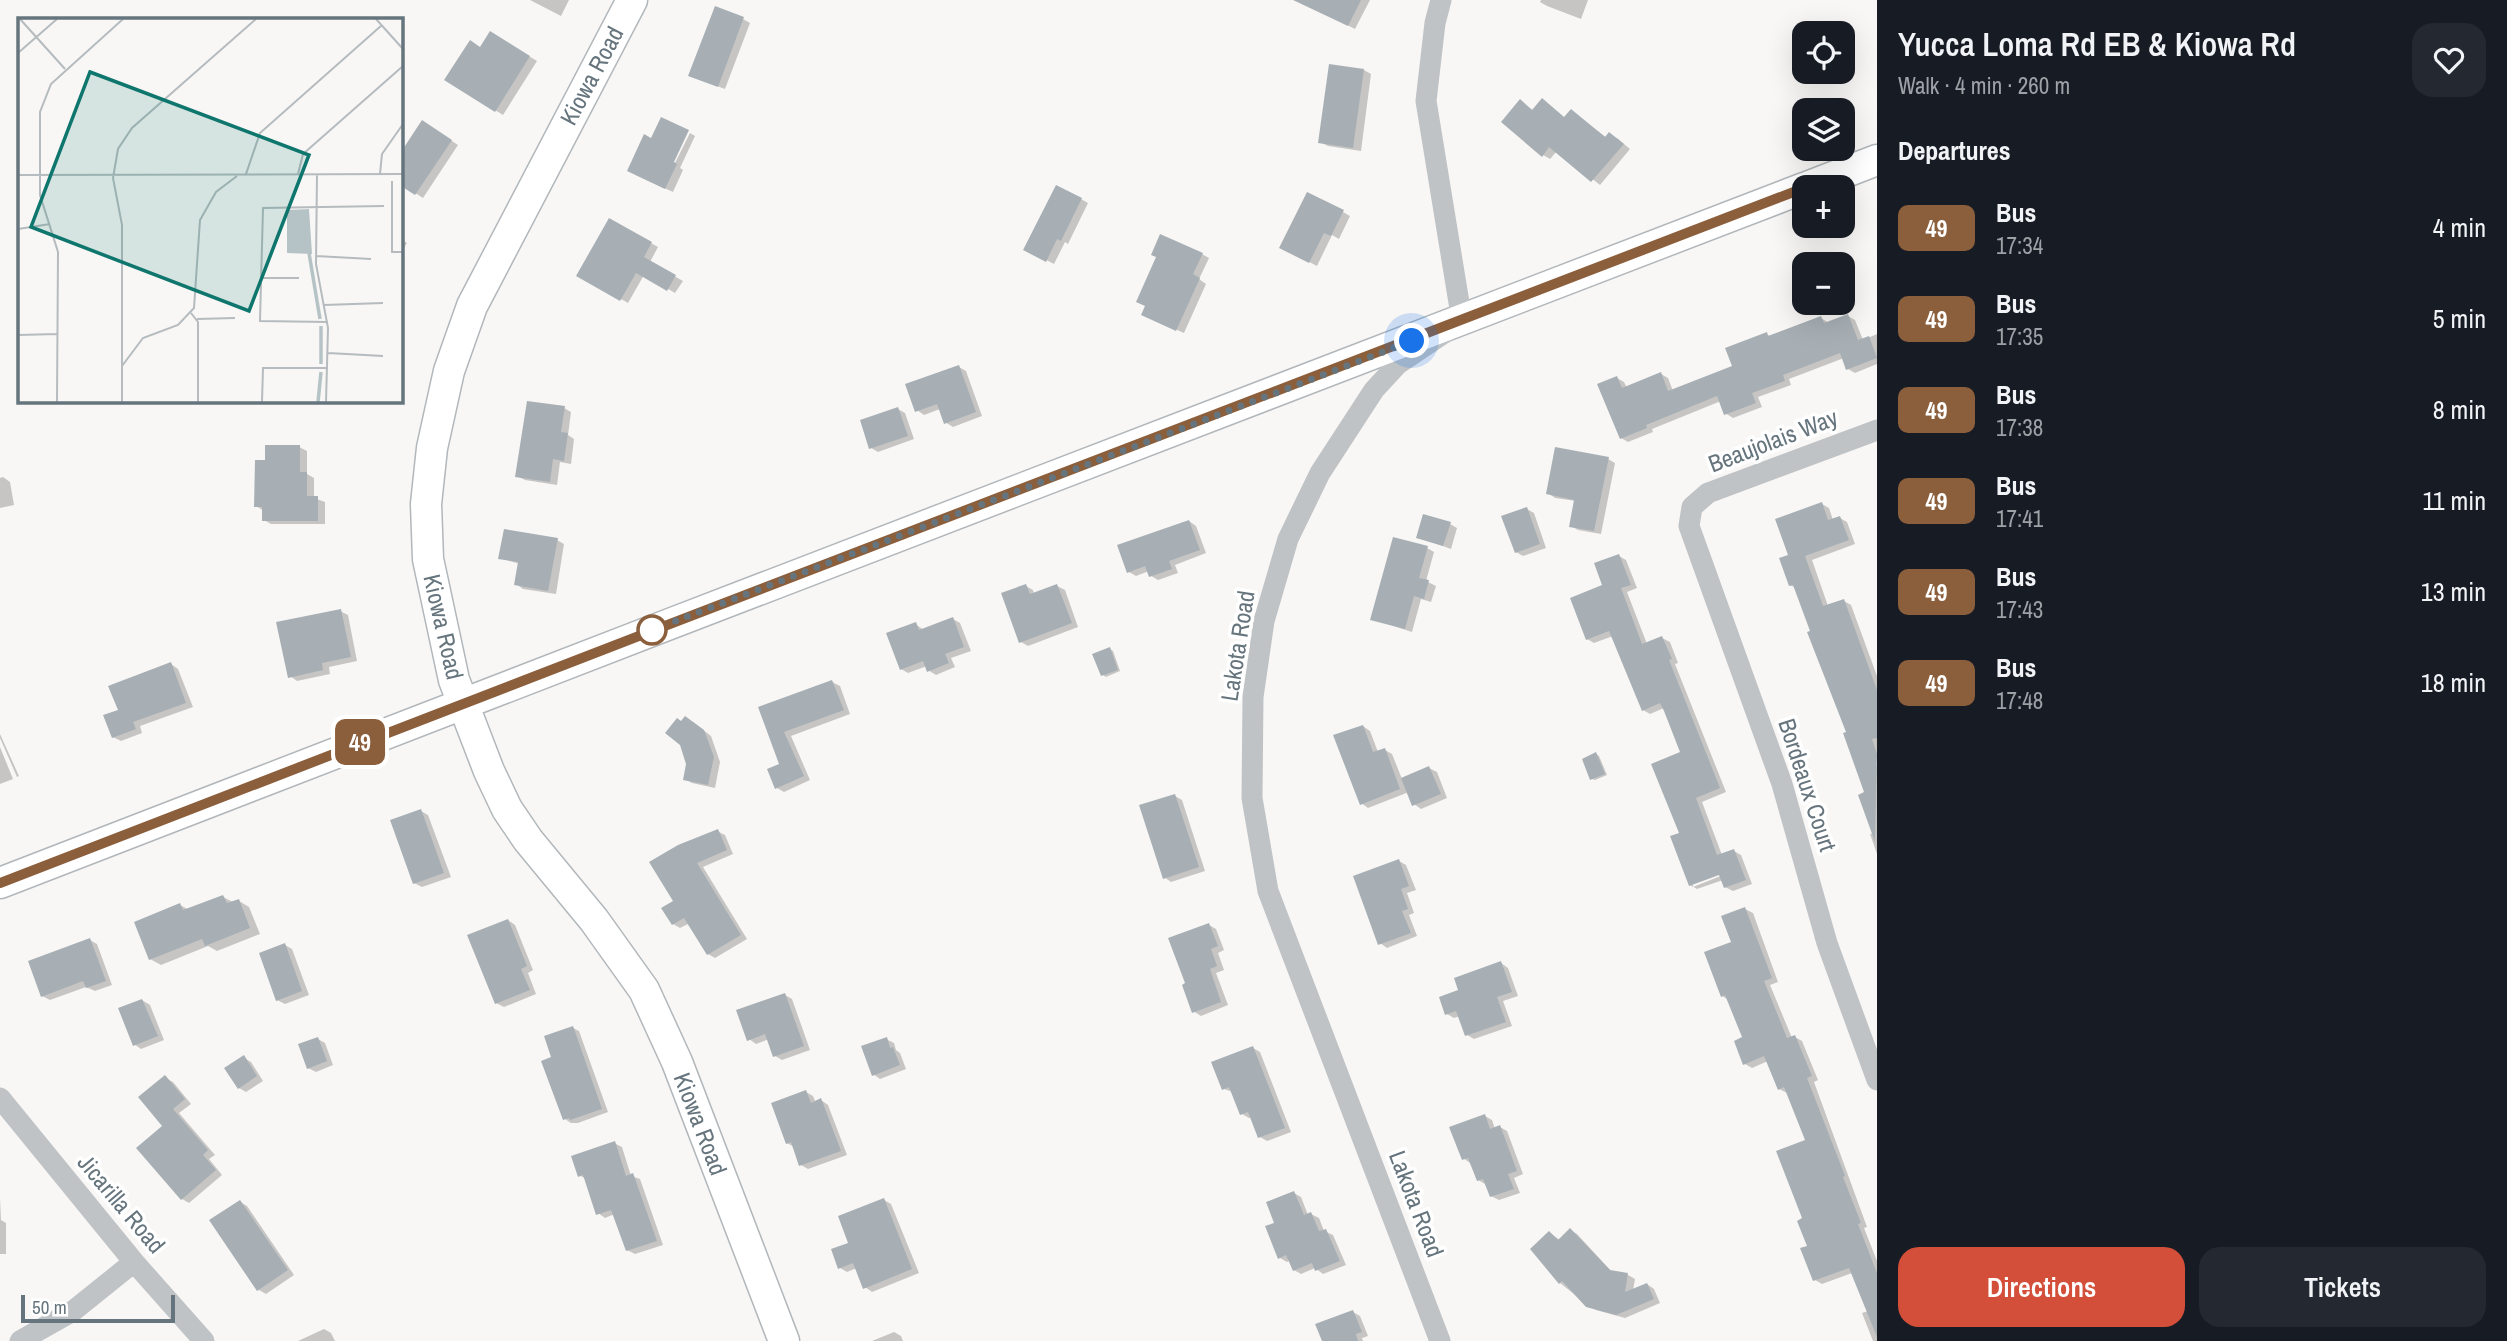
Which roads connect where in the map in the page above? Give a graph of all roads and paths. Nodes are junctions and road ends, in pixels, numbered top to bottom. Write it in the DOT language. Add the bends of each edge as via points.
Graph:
graph roads {
  1 [pos="632,0"];
  2 [pos="1441,0"];
  3 [pos="1877,160"];
  4 [pos="1839,175"];
  5 [pos="1792,193"];
  6 [pos="1462,321"];
  7 [pos="1877,430"];
  8 [pos="1692,507"];
  9 [pos="461,703"];
  10 [pos="0,883"];
  11 [pos="1872,1053"];
  12 [pos="1877,1080"];
  13 [pos="0,1098"];
  14 [pos="134,1262"];
  15 [pos="20,1341"];
  16 [pos="204,1341"];
  17 [pos="784,1341"];
  18 [pos="1440,1341"];
  1 -- 9 [label="main road, Kiowa Road" via="472,306 449,371 432,448 428,559"];
  2 -- 6 [label="street" via="1426,101"];
  3 -- 4 [label="main road"];
  5 -- 6 [label="main road"];
  6 -- 9 [label="main road"];
  6 -- 18 [label="street, Lakota Road" via="1398,364 1374,390 1320,473 1288,539 1264,621 1253,697 1252,798 1268,891"];
  7 -- 8 [label="street, Beaujolais Way" via="1708,493"];
  8 -- 11 [label="street, Bordeaux Court" via="1689,526 1782,785 1827,943"];
  9 -- 10 [label="main road"];
  9 -- 17 [label="main road, Kiowa Road" via="507,808 644,990 677,1062"];
  11 -- 12 [label="street, Bordeaux Court"];
  13 -- 14 [label="street, Jicarilla Road"];
  14 -- 15 [label="street" via="73,1311"];
  14 -- 16 [label="street, Jicarilla Road"];
}
